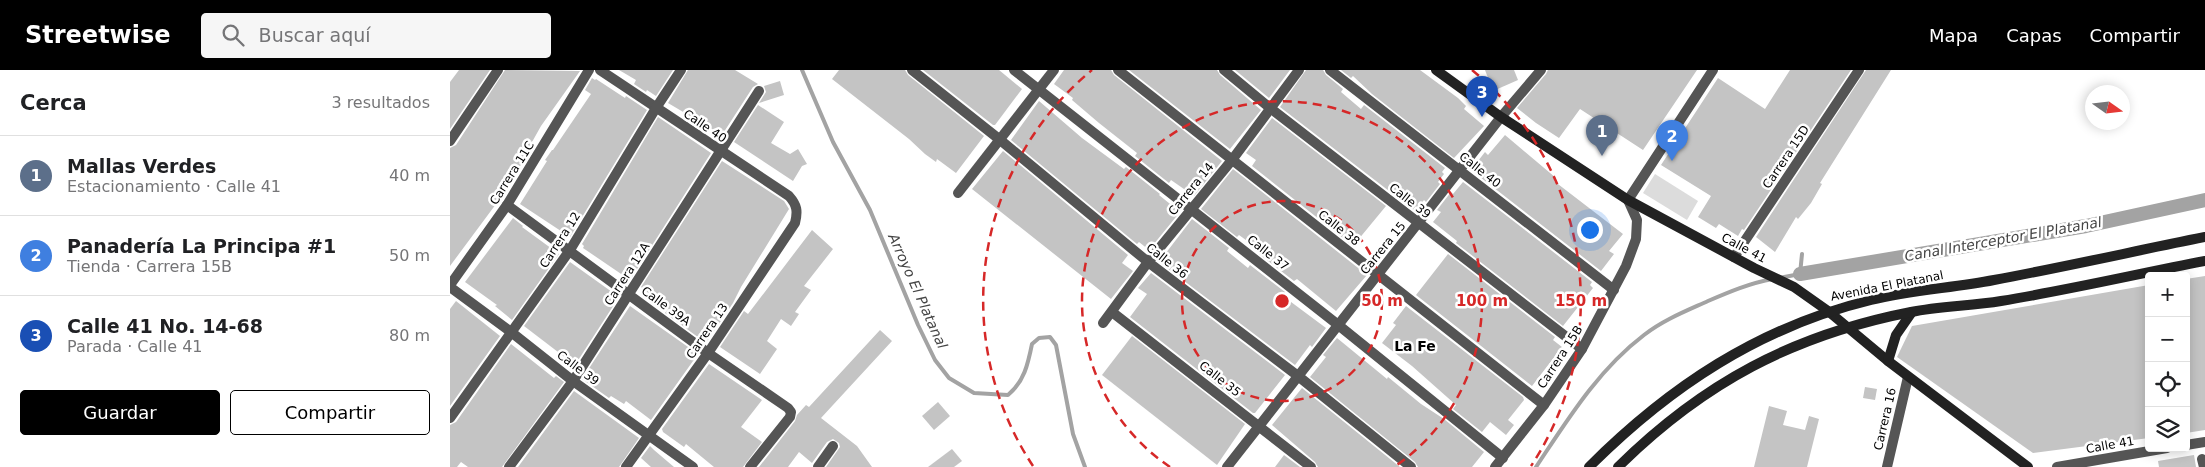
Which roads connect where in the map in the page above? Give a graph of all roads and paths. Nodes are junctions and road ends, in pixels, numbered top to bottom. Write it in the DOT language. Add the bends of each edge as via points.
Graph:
graph roads {
  1 [pos="498,70"];
  2 [pos="590,70"];
  3 [pos="600,70"];
  4 [pos="682,70"];
  5 [pos="912,70"];
  6 [pos="1014,70"];
  7 [pos="1054,70"];
  8 [pos="1118,70"];
  9 [pos="1224,70"];
  10 [pos="1299,70"];
  11 [pos="1330,70"];
  12 [pos="1436,70"];
  13 [pos="1541,70"];
  14 [pos="1713,70"];
  15 [pos="1859,70"];
  16 [pos="1038,89"];
  17 [pos="759,91"];
  18 [pos="656,108"];
  19 [pos="1270,108"];
  20 [pos="1500,117"];
  21 [pos="999,138"];
  22 [pos="450,141"];
  23 [pos="721,152"];
  24 [pos="1232,160"];
  25 [pos="1460,170"];
  26 [pos="958,193"];
  27 [pos="1628,200"];
  28 [pos="796,204"];
  29 [pos="507,205"];
  30 [pos="1191,208"];
  31 [pos="1418,223"];
  32 [pos="2205,237"];
  33 [pos="570,250"];
  34 [pos="1734,257"];
  35 [pos="2205,261"];
  36 [pos="1148,262"];
  37 [pos="1378,274"];
  38 [pos="450,286"];
  39 [pos="1614,290"];
  40 [pos="629,294"];
  41 [pos="1828,311"];
  42 [pos="1112,312"];
  43 [pos="1912,312"];
  44 [pos="1103,323"];
  45 [pos="1338,324"];
  46 [pos="1848,326"];
  47 [pos="511,332"];
  48 [pos="1582,349"];
  49 [pos="708,353"];
  50 [pos="1888,361"];
  51 [pos="1298,376"];
  52 [pos="1908,377"];
  53 [pos="573,381"];
  54 [pos="1544,405"];
  55 [pos="450,418"];
  56 [pos="1259,425"];
  57 [pos="650,435"];
  58 [pos="2205,442"];
  59 [pos="2190,444"];
  60 [pos="833,446"];
  61 [pos="2145,452"];
  62 [pos="1503,458"];
  63 [pos="509,467"];
  64 [pos="626,467"];
  65 [pos="693,467"];
  66 [pos="750,467"];
  67 [pos="818,467"];
  68 [pos="1227,467"];
  69 [pos="1311,467"];
  70 [pos="1411,467"];
  71 [pos="1496,467"];
  72 [pos="1589,467"];
  73 [pos="1618,467"];
  74 [pos="1887,467"];
  75 [pos="2028,467"];
  76 [pos="2057,467"];
  1 -- 22 [label="street"];
  2 -- 29 [label="street, Carrera 11C"];
  3 -- 18 [label="street, Calle 40"];
  4 -- 18 [label="street, Carrera 12"];
  5 -- 21 [label="street, Calle 36"];
  6 -- 16 [label="street, Calle 37"];
  7 -- 16 [label="street"];
  8 -- 24 [label="street, Calle 38"];
  9 -- 19 [label="street, Calle 39"];
  10 -- 19 [label="street, Carrera 14"];
  11 -- 25 [label="street, Calle 40"];
  12 -- 20 [label="main road, Calle 41"];
  13 -- 20 [label="street, Carrera 15"];
  14 -- 27 [label="street"];
  15 -- 34 [label="street, Carrera 15D"];
  16 -- 21 [label="street"];
  16 -- 30 [label="street, Calle 37"];
  17 -- 23 [label="street, Carrera 12A"];
  18 -- 23 [label="street, Calle 40"];
  18 -- 33 [label="street, Carrera 12"];
  19 -- 24 [label="street, Carrera 14"];
  19 -- 31 [label="street, Calle 39"];
  20 -- 25 [label="street, Carrera 15"];
  20 -- 27 [label="main road, Calle 41"];
  21 -- 26 [label="street"];
  21 -- 36 [label="street, Calle 36"];
  23 -- 28 [label="street, Calle 40" via="789,196"];
  23 -- 40 [label="street, Carrera 12A"];
  24 -- 30 [label="street, Carrera 14"];
  24 -- 37 [label="street, Calle 38"];
  25 -- 31 [label="street, Carrera 15"];
  25 -- 39 [label="street, Calle 40"];
  27 -- 34 [label="main road, Calle 41"];
  27 -- 39 [label="street, Carrera 15B" via="1637,220 1636,239"];
  28 -- 49 [label="street, Carrera 13" via="795,223"];
  29 -- 33 [label="street, Calle 39A"];
  29 -- 38 [label="street, Carrera 11C"];
  30 -- 36 [label="street, Carrera 14"];
  30 -- 45 [label="street, Calle 37"];
  31 -- 37 [label="street, Carrera 15"];
  31 -- 48 [label="street, Calle 39"];
  32 -- 41 [label="main road, Avenida El Platanal" via="1992,281 1873,299"];
  33 -- 40 [label="street, Calle 39A"];
  33 -- 47 [label="street, Carrera 12"];
  34 -- 41 [label="main road, Calle 41" via="1794,287"];
  35 -- 43 [label="main road" via="2001,301"];
  36 -- 42 [label="street, Carrera 14"];
  36 -- 51 [label="street, Calle 36"];
  37 -- 45 [label="street, Carrera 15"];
  37 -- 54 [label="street, Calle 38"];
  38 -- 47 [label="street, Calle 39"];
  39 -- 48 [label="street, Carrera 15B"];
  40 -- 49 [label="street, Calle 39A"];
  40 -- 53 [label="street, Carrera 12A"];
  41 -- 46 [label="main road, Calle 41"];
  41 -- 72 [label="main road, Avenida El Platanal" via="1762,338 1689,381 1659,402"];
  42 -- 44 [label="street, Carrera 14"];
  42 -- 56 [label="street, Calle 35"];
  43 -- 46 [label="main road"];
  43 -- 50 [label="main road" via="1896,335"];
  45 -- 51 [label="street, Carrera 15"];
  45 -- 62 [label="street, Calle 37"];
  46 -- 50 [label="main road, Calle 41"];
  46 -- 73 [label="main road" via="1748,368 1674,416"];
  47 -- 53 [label="street, Calle 39"];
  47 -- 55 [label="street, Carrera 12"];
  48 -- 54 [label="street, Carrera 15B"];
  49 -- 57 [label="street, Carrera 13"];
  49 -- 66 [label="street, Calle 39A" via="791,412"];
  50 -- 52 [label="main road, Calle 41"];
  51 -- 56 [label="street, Carrera 15"];
  51 -- 70 [label="street, Calle 36"];
  52 -- 74 [label="street, Carrera 16"];
  52 -- 75 [label="main road, Calle 41"];
  53 -- 57 [label="street, Calle 39"];
  53 -- 63 [label="street, Carrera 12A"];
  54 -- 62 [label="street, Carrera 15B"];
  56 -- 68 [label="street, Carrera 15"];
  56 -- 69 [label="street, Calle 35"];
  57 -- 64 [label="street, Carrera 13"];
  57 -- 65 [label="street, Calle 39"];
  58 -- 59 [label="street"];
  60 -- 67 [label="street"];
  61 -- 76 [label="street, Calle 41"];
  62 -- 71 [label="street, Carrera 15B"];
}
